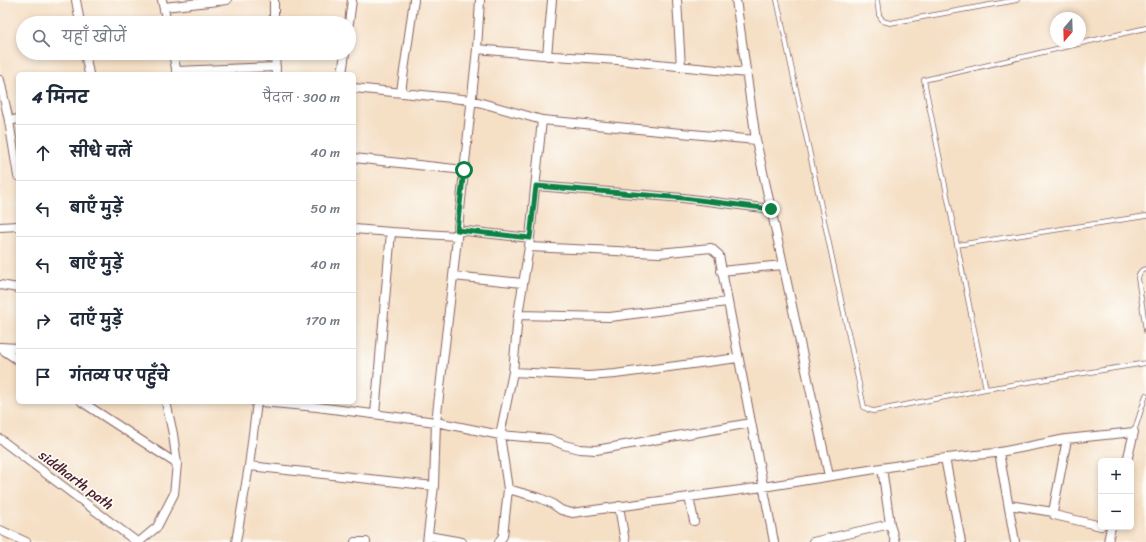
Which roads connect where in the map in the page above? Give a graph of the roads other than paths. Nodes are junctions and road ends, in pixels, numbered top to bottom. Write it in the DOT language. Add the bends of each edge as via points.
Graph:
graph roads {
  1 [pos="76,0"];
  2 [pos="227,0"];
  3 [pos="274,0"];
  4 [pos="352,0"];
  5 [pos="414,0"];
  6 [pos="480,0"];
  7 [pos="552,0"];
  8 [pos="677,0"];
  9 [pos="736,0"];
  10 [pos="777,0"];
  11 [pos="878,0"];
  12 [pos="1017,0"];
  13 [pos="163,3"];
  14 [pos="79,16"];
  15 [pos="166,16"];
  16 [pos="274,16"];
  17 [pos="350,16"];
  18 [pos="1146,28"];
  19 [pos="477,49"];
  20 [pos="547,56"];
  21 [pos="86,60"];
  22 [pos="174,60"];
  23 [pos="275,60"];
  24 [pos="344,60"];
  25 [pos="681,67"];
  26 [pos="276,71"];
  27 [pos="89,72"];
  28 [pos="177,72"];
  29 [pos="226,72"];
  30 [pos="342,72"];
  31 [pos="747,73"];
  32 [pos="0,80"];
  33 [pos="356,88"];
  34 [pos="401,92"];
  35 [pos="471,100"];
  36 [pos="16,119"];
  37 [pos="542,120"];
  38 [pos="9,121"];
  39 [pos="756,140"];
  40 [pos="356,158"];
  41 [pos="16,164"];
  42 [pos="464,170"];
  43 [pos="536,186"];
  44 [pos="771,209"];
  45 [pos="1146,216"];
  46 [pos="16,226"];
  47 [pos="0,227"];
  48 [pos="356,229"];
  49 [pos="391,232"];
  50 [pos="457,233"];
  51 [pos="529,243"];
  52 [pos="957,245"];
  53 [pos="783,265"];
  54 [pos="1146,269"];
  55 [pos="721,271"];
  56 [pos="453,276"];
  57 [pos="522,283"];
  58 [pos="0,286"];
  59 [pos="16,288"];
  60 [pos="727,302"];
  61 [pos="518,314"];
  62 [pos="1146,331"];
  63 [pos="0,348"];
  64 [pos="16,348"];
  65 [pos="738,358"];
  66 [pos="16,359"];
  67 [pos="1146,363"];
  68 [pos="513,372"];
  69 [pos="986,389"];
  70 [pos="1146,396"];
  71 [pos="85,404"];
  72 [pos="166,404"];
  73 [pos="257,404"];
  74 [pos="318,404"];
  75 [pos="375,414"];
  76 [pos="436,422"];
  77 [pos="751,423"];
  78 [pos="1134,432"];
  79 [pos="500,435"];
  80 [pos="1068,439"];
  81 [pos="0,440"];
  82 [pos="999,452"];
  83 [pos="945,458"];
  84 [pos="1128,458"];
  85 [pos="178,464"];
  86 [pos="249,466"];
  87 [pos="882,468"];
  88 [pos="829,476"];
  89 [pos="434,486"];
  90 [pos="763,487"];
  91 [pos="508,490"];
  92 [pos="689,497"];
  93 [pos="1009,505"];
  94 [pos="619,506"];
  95 [pos="1053,512"];
  96 [pos="694,521"];
  97 [pos="890,524"];
  98 [pos="1098,525"];
  99 [pos="0,530"];
  100 [pos="1110,530"];
  101 [pos="427,539"];
  102 [pos="26,542"];
  103 [pos="138,542"];
  104 [pos="236,542"];
  105 [pos="355,542"];
  106 [pos="366,542"];
  107 [pos="462,542"];
  108 [pos="499,542"];
  109 [pos="625,542"];
  110 [pos="774,542"];
  111 [pos="813,542"];
  112 [pos="895,542"];
  113 [pos="961,542"];
  114 [pos="1015,542"];
  115 [pos="1108,542"];
  1 -- 14 [label="street"];
  2 -- 13 [label="street"];
  3 -- 16 [label="street"];
  4 -- 17 [label="street"];
  5 -- 34 [label="street"];
  6 -- 19 [label="street"];
  7 -- 20 [label="street"];
  8 -- 25 [label="street"];
  9 -- 31 [label="street"];
  10 -- 69 [label="lane" via="864,407 874,411"];
  11 -- 12 [label="lane" via="879,15 883,21 890,23"];
  13 -- 15 [label="street"];
  18 -- 52 [label="lane" via="924,80"];
  19 -- 20 [label="street"];
  19 -- 35 [label="street"];
  20 -- 25 [label="street"];
  21 -- 27 [label="street"];
  22 -- 28 [label="street"];
  23 -- 26 [label="street"];
  24 -- 30 [label="street"];
  25 -- 31 [label="street"];
  26 -- 29 [label="street"];
  31 -- 39 [label="street"];
  32 -- 38 [label="street"];
  33 -- 34 [label="street"];
  34 -- 35 [label="street"];
  35 -- 37 [label="street"];
  35 -- 42 [label="street"];
  36 -- 38 [label="street"];
  37 -- 39 [label="street"];
  37 -- 43 [label="street"];
  38 -- 41 [label="street"];
  39 -- 44 [label="street"];
  40 -- 42 [label="street"];
  42 -- 50 [label="street"];
  43 -- 44 [label="street" via="683,198"];
  43 -- 51 [label="street"];
  44 -- 53 [label="street"];
  45 -- 52 [label="lane"];
  46 -- 47 [label="street"];
  48 -- 49 [label="street"];
  49 -- 50 [label="street"];
  49 -- 75 [label="street"];
  50 -- 51 [label="street"];
  50 -- 56 [label="street"];
  51 -- 55 [label="street" via="659,253 711,248 719,255"];
  51 -- 57 [label="street"];
  52 -- 69 [label="lane"];
  53 -- 55 [label="street"];
  53 -- 88 [label="street"];
  54 -- 62 [label="lane" via="1139,273 1138,278"];
  55 -- 60 [label="street"];
  56 -- 57 [label="street"];
  56 -- 76 [label="street"];
  57 -- 61 [label="street"];
  58 -- 59 [label="street"];
  60 -- 61 [label="street" via="610,317"];
  60 -- 65 [label="street"];
  61 -- 68 [label="street"];
  63 -- 64 [label="street"];
  63 -- 66 [label="street"];
  65 -- 68 [label="street" via="589,376"];
  65 -- 77 [label="street"];
  67 -- 69 [label="lane"];
  68 -- 79 [label="street"];
  70 -- 78 [label="lane"];
  71 -- 85 [label="street"];
  72 -- 85 [label="street"];
  73 -- 86 [label="street"];
  74 -- 75 [label="street"];
  75 -- 76 [label="street"];
  76 -- 79 [label="street"];
  76 -- 89 [label="street"];
  77 -- 79 [label="street" via="596,450 580,449 550,439"];
  77 -- 90 [label="street"];
  78 -- 80 [label="street"];
  78 -- 84 [label="street"];
  79 -- 91 [label="street"];
  80 -- 82 [label="street"];
  80 -- 95 [label="street"];
  81 -- 103 [label="street, siddharth path"];
  82 -- 83 [label="street"];
  82 -- 93 [label="street"];
  83 -- 87 [label="street"];
  83 -- 113 [label="street"];
  85 -- 103 [label="street" via="174,494 157,527"];
  86 -- 89 [label="street"];
  86 -- 104 [label="street"];
  87 -- 88 [label="street"];
  87 -- 97 [label="street"];
  88 -- 90 [label="street"];
  89 -- 101 [label="street"];
  90 -- 92 [label="street"];
  90 -- 110 [label="street"];
  91 -- 94 [label="street" via="540,498 572,513"];
  91 -- 108 [label="street" via="503,536"];
  92 -- 94 [label="street"];
  92 -- 96 [label="street"];
  93 -- 95 [label="street"];
  93 -- 114 [label="street"];
  94 -- 109 [label="street"];
  95 -- 98 [label="street" via="1054,515"];
  97 -- 111 [label="street"];
  97 -- 112 [label="street"];
  99 -- 102 [label="street"];
  100 -- 115 [label="street"];
  101 -- 107 [label="street"];
  105 -- 106 [label="street"];
}
